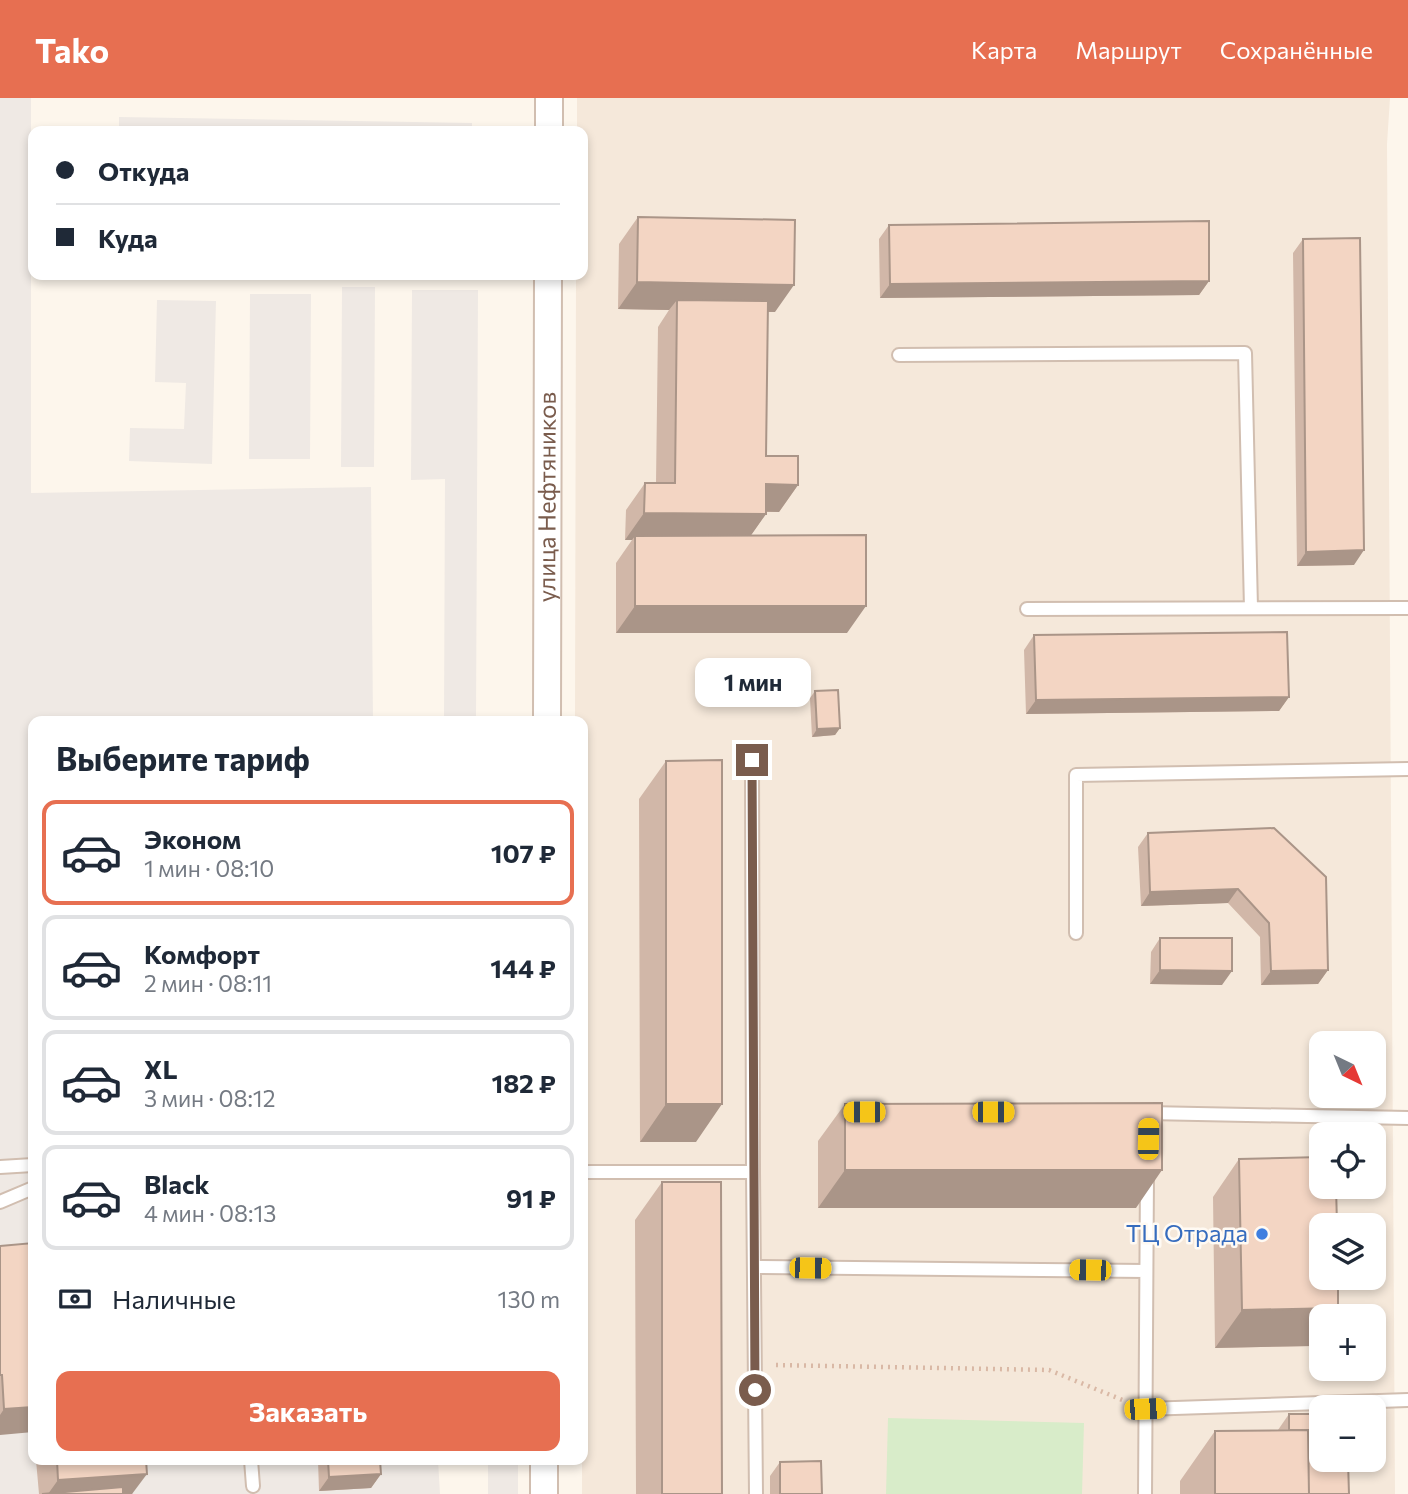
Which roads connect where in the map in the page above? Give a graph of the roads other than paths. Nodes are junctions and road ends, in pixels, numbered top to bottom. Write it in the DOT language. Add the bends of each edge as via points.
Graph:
graph roads {
  1 [pos="549,98"];
  2 [pos="549,126"];
  3 [pos="548,280"];
  4 [pos="899,355"];
  5 [pos="1251,608"];
  6 [pos="1408,608"];
  7 [pos="1027,609"];
  8 [pos="547,716"];
  9 [pos="752,760"];
  10 [pos="1408,769"];
  11 [pos="1076,933"];
  12 [pos="1144,1117"];
  13 [pos="1408,1118"];
  14 [pos="28,1165"];
  15 [pos="1147,1166"];
  16 [pos="0,1167"];
  17 [pos="588,1172"];
  18 [pos="753,1172"];
  19 [pos="28,1190"];
  20 [pos="0,1202"];
  21 [pos="754,1267"];
  22 [pos="1146,1271"];
  23 [pos="1408,1400"];
  24 [pos="1145,1409"];
  25 [pos="251,1465"];
  26 [pos="544,1465"];
  27 [pos="253,1486"];
  28 [pos="544,1494"];
  29 [pos="756,1494"];
  30 [pos="1145,1494"];
  1 -- 2 [label="street"];
  3 -- 8 [label="street, улица Нефтяников"];
  4 -- 5 [label="lane" via="1245,353"];
  5 -- 6 [label="lane"];
  5 -- 7 [label="lane"];
  9 -- 18 [label="lane"];
  10 -- 11 [label="lane" via="1076,775"];
  12 -- 13 [label="lane"];
  14 -- 16 [label="lane"];
  15 -- 22 [label="lane"];
  17 -- 18 [label="lane"];
  18 -- 21 [label="lane"];
  19 -- 20 [label="lane"];
  21 -- 22 [label="lane"];
  21 -- 29 [label="lane"];
  22 -- 24 [label="lane"];
  23 -- 24 [label="lane"];
  24 -- 30 [label="lane"];
  25 -- 27 [label="lane"];
  26 -- 28 [label="street"];
}
